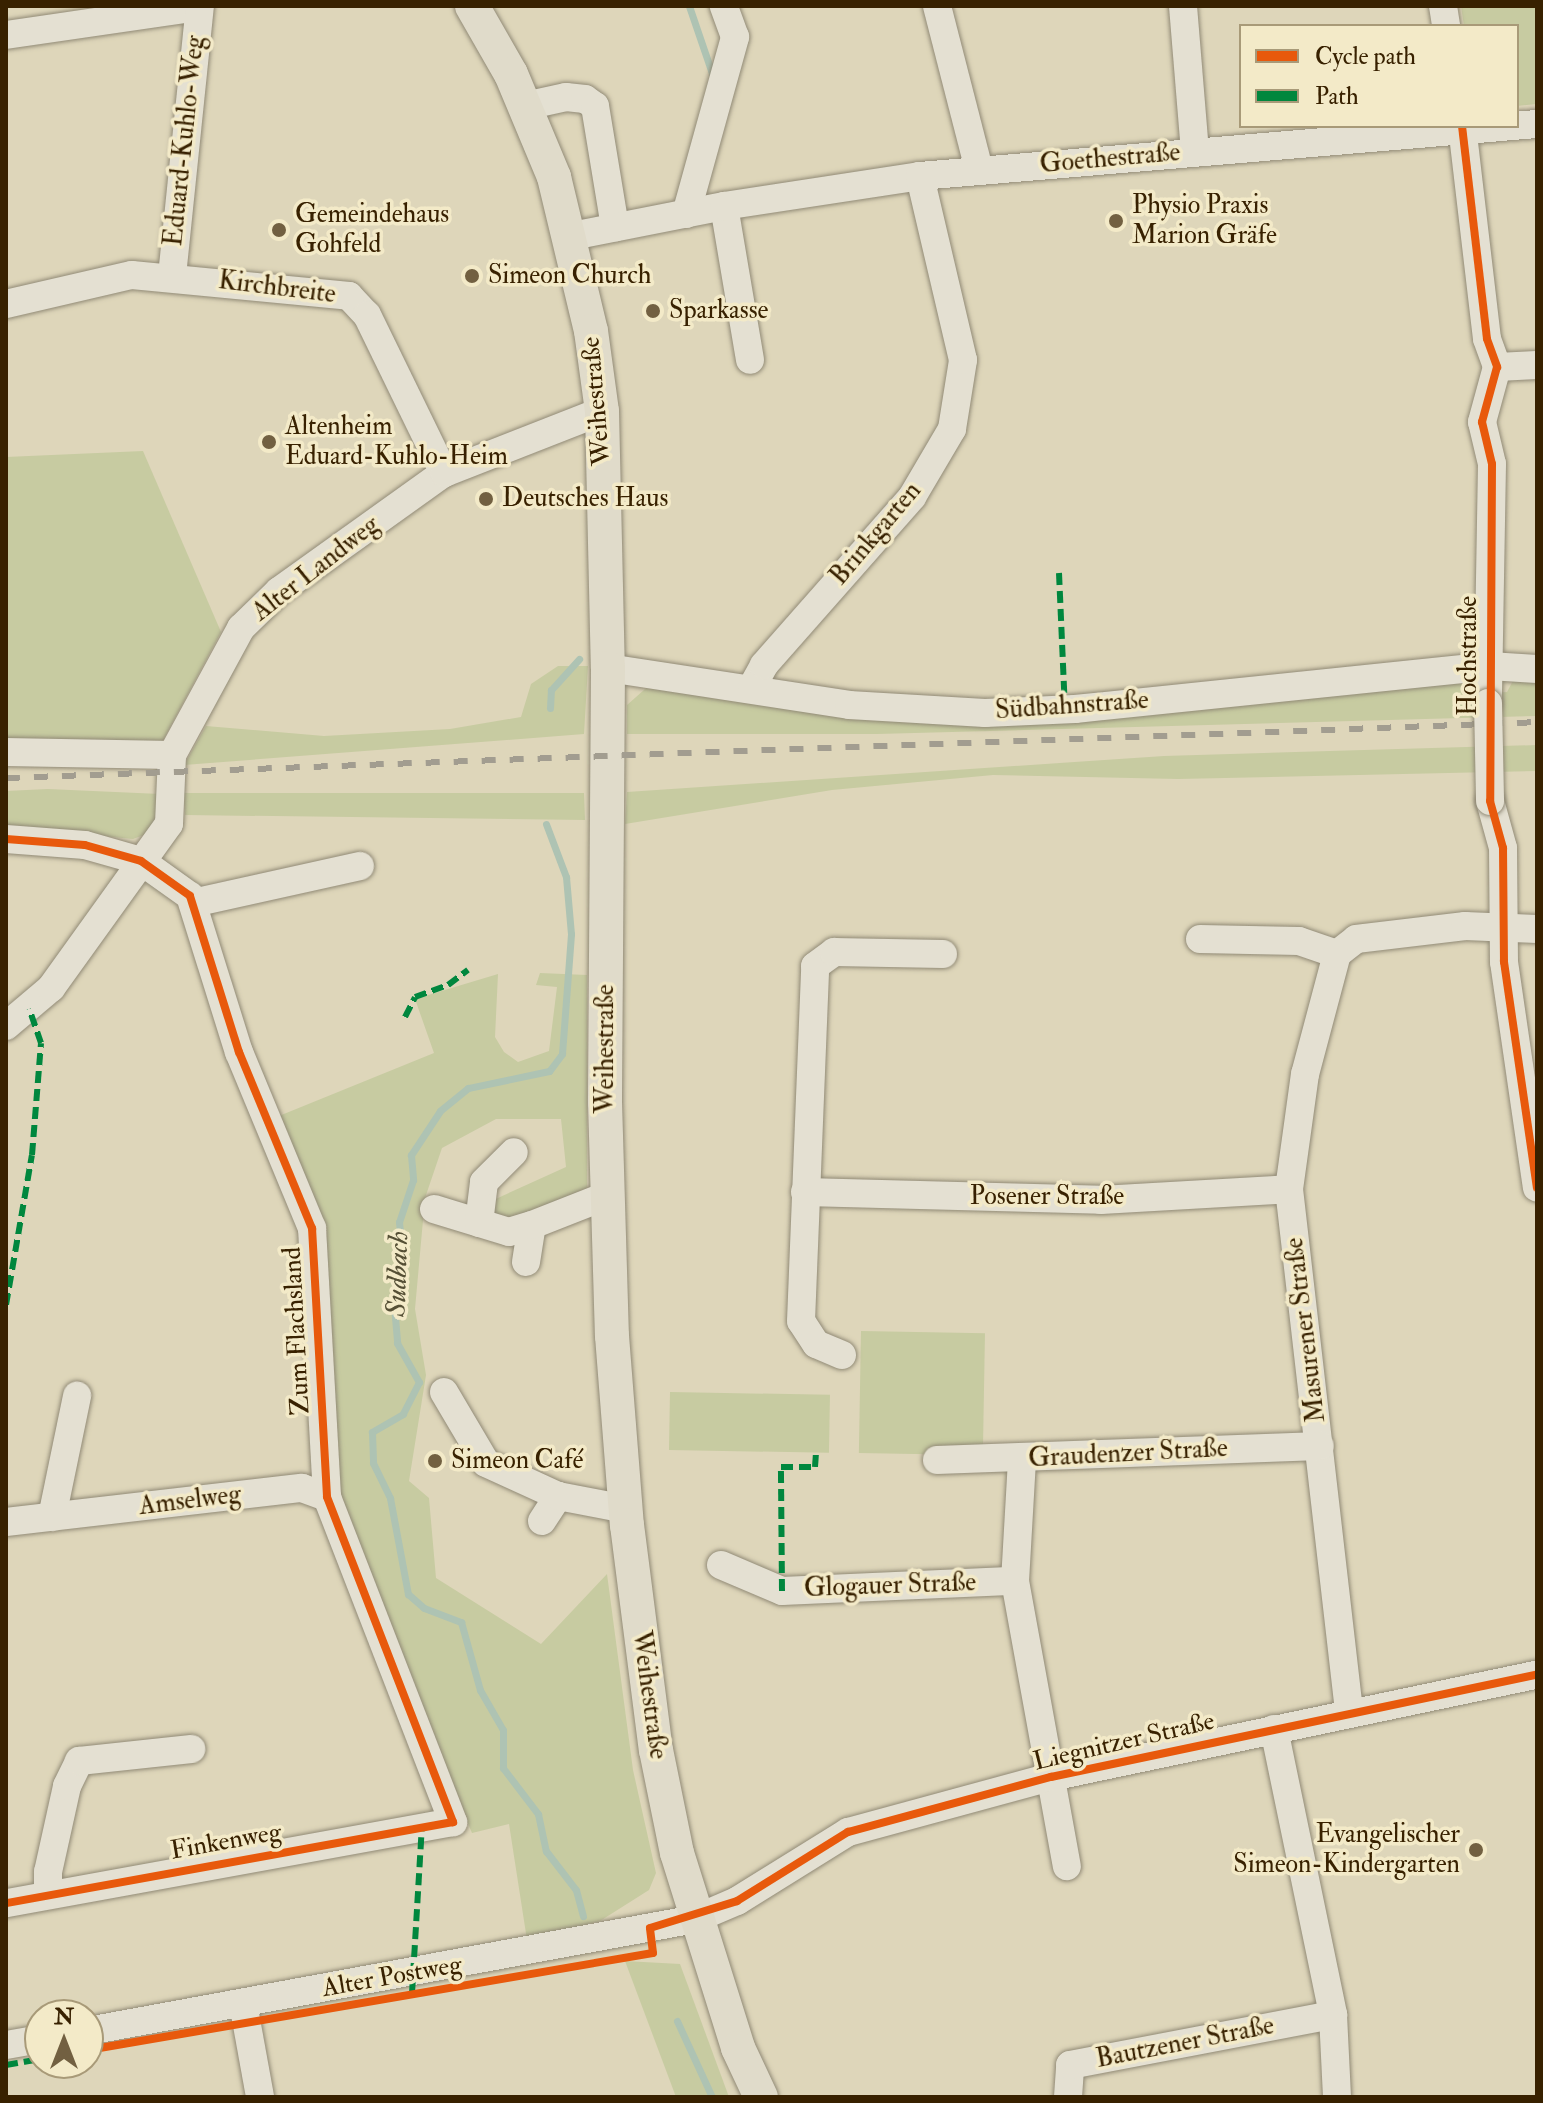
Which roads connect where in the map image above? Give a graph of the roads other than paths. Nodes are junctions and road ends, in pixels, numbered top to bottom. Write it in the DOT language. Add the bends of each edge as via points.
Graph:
graph roads {
  1 [pos="200,6"];
  2 [pos="472,6"];
  3 [pos="724,6"];
  4 [pos="937,6"];
  5 [pos="1183,6"];
  6 [pos="6,35"];
  7 [pos="525,106"];
  8 [pos="1462,128"];
  9 [pos="1195,152"];
  10 [pos="979,170"];
  11 [pos="920,176"];
  12 [pos="724,206"];
  13 [pos="686,214"];
  14 [pos="615,227"];
  15 [pos="572,236"];
  16 [pos="172,276"];
  17 [pos="6,304"];
  18 [pos="750,360"];
  19 [pos="1537,365"];
  20 [pos="1497,367"];
  21 [pos="602,411"];
  22 [pos="444,473"];
  23 [pos="1489,666"];
  24 [pos="608,668"];
  25 [pos="1537,669"];
  26 [pos="752,687"];
  27 [pos="6,752"];
  28 [pos="172,755"];
  29 [pos="6,839"];
  30 [pos="141,861"];
  31 [pos="360,866"];
  32 [pos="193,903"];
  33 [pos="1505,925"];
  34 [pos="1537,929"];
  35 [pos="1200,939"];
  36 [pos="943,954"];
  37 [pos="1337,954"];
  38 [pos="6,1026"];
  39 [pos="514,1152"];
  40 [pos="1537,1188"];
  41 [pos="1289,1189"];
  42 [pos="805,1192"];
  43 [pos="608,1195"];
  44 [pos="434,1209"];
  45 [pos="479,1223"];
  46 [pos="532,1225"];
  47 [pos="526,1262"];
  48 [pos="842,1355"];
  49 [pos="444,1392"];
  50 [pos="77,1396"];
  51 [pos="1320,1446"];
  52 [pos="937,1460"];
  53 [pos="1022,1460"];
  54 [pos="558,1496"];
  55 [pos="327,1497"];
  56 [pos="626,1509"];
  57 [pos="52,1517"];
  58 [pos="542,1521"];
  59 [pos="6,1522"];
  60 [pos="721,1565"];
  61 [pos="1015,1581"];
  62 [pos="1537,1675"];
  63 [pos="1349,1711"];
  64 [pos="1274,1729"];
  65 [pos="191,1749"];
  66 [pos="1051,1777"];
  67 [pos="453,1822"];
  68 [pos="1067,1866"];
  69 [pos="48,1895"];
  70 [pos="6,1903"];
  71 [pos="695,1919"];
  72 [pos="243,2003"];
  73 [pos="1333,2015"];
  74 [pos="104,2028"];
  75 [pos="260,2097"];
  76 [pos="761,2097"];
  77 [pos="1068,2097"];
  78 [pos="1337,2097"];
  1 -- 6 [label="street"];
  1 -- 16 [label="street, Eduard-Kuhlo-Weg"];
  2 -- 7 [label="main road, Weihestraße"];
  3 -- 13 [label="street" via="735,37"];
  4 -- 10 [label="street"];
  5 -- 9 [label="street"];
  7 -- 14 [label="street" via="566,97 595,106"];
  7 -- 15 [label="main road, Weihestraße"];
  8 -- 9 [label="street, Goethestraße"];
  8 -- 20 [label="street" via="1487,339"];
  9 -- 10 [label="street, Goethestraße"];
  10 -- 11 [label="street, Goethestraße"];
  11 -- 12 [label="street, Goethestraße"];
  11 -- 26 [label="street, Brinkgarten" via="963,360 952,429 912,497 764,665"];
  12 -- 13 [label="street, Goethestraße"];
  12 -- 18 [label="street"];
  13 -- 14 [label="street, Goethestraße"];
  14 -- 15 [label="street, Goethestraße"];
  15 -- 21 [label="main road, Weihestraße"];
  16 -- 17 [label="street, Kirchbreite" via="88,282"];
  16 -- 22 [label="street, Kirchbreite" via="349,296 367,315"];
  19 -- 20 [label="street"];
  20 -- 23 [label="street, Hochstraße" via="1482,422 1492,464"];
  21 -- 22 [label="street, Alter Landweg"];
  21 -- 24 [label="main road, Weihestraße"];
  22 -- 28 [label="street, Alter Landweg" via="279,591 241,628"];
  23 -- 25 [label="street, Südbahnstraße"];
  23 -- 26 [label="street, Südbahnstraße" via="1075,709 985,713 849,705"];
  23 -- 33 [label="street, Hochstraße, bridge" via="1490,801 1503,848"];
  24 -- 26 [label="street, Südbahnstraße"];
  24 -- 43 [label="main road, Weihestraße"];
  27 -- 28 [label="street"];
  28 -- 30 [label="street, Alter Landweg" via="169,824"];
  29 -- 30 [label="street" via="85,845"];
  30 -- 32 [label="street"];
  30 -- 38 [label="street, Alter Landweg" via="51,988"];
  31 -- 32 [label="street"];
  32 -- 55 [label="street, Zum Flachsland" via="239,1052 312,1228"];
  33 -- 34 [label="street"];
  33 -- 37 [label="street" via="1356,939"];
  33 -- 40 [label="street, Hochstraße" via="1504,962"];
  35 -- 37 [label="street" via="1299,941"];
  36 -- 42 [label="street" via="834,952 815,966"];
  37 -- 41 [label="street, Masurener Straße" via="1305,1074"];
  39 -- 45 [label="street" via="484,1182"];
  41 -- 42 [label="street, Posener Straße" via="1101,1200"];
  41 -- 51 [label="street, Masurener Straße"];
  42 -- 48 [label="street" via="801,1321 816,1344"];
  43 -- 46 [label="street"];
  43 -- 56 [label="main road, Weihestraße" via="613,1361"];
  44 -- 45 [label="street"];
  45 -- 46 [label="street" via="509,1232"];
  46 -- 47 [label="street"];
  49 -- 54 [label="street" via="486,1463"];
  50 -- 57 [label="street"];
  51 -- 53 [label="street, Graudenzer Straße"];
  51 -- 63 [label="street, Masurener Straße"];
  52 -- 53 [label="street, Graudenzer Straße"];
  53 -- 61 [label="street"];
  54 -- 56 [label="street"];
  54 -- 58 [label="street"];
  55 -- 57 [label="street, Amselweg" via="302,1488"];
  55 -- 67 [label="street, Zum Flachsland"];
  56 -- 71 [label="main road, Weihestraße" via="656,1750"];
  57 -- 59 [label="street, Amselweg"];
  60 -- 61 [label="street, Glogauer Straße" via="782,1591"];
  61 -- 66 [label="street"];
  62 -- 63 [label="street, Liegnitzer Straße"];
  63 -- 64 [label="street, Liegnitzer Straße"];
  64 -- 66 [label="street, Liegnitzer Straße"];
  64 -- 73 [label="street"];
  65 -- 69 [label="street" via="79,1761 64,1800"];
  66 -- 68 [label="street"];
  66 -- 71 [label="street, Liegnitzer Straße" via="848,1832 737,1901"];
  67 -- 69 [label="street, Finkenweg"];
  69 -- 70 [label="street, Finkenweg"];
  71 -- 72 [label="street, Alter Postweg"];
  71 -- 76 [label="main road, Weihestraße" via="738,2048"];
  72 -- 74 [label="street, Alter Postweg"];
  72 -- 75 [label="street"];
  73 -- 77 [label="street, Bautzener Straße" via="1070,2065"];
  73 -- 78 [label="street"];
}
